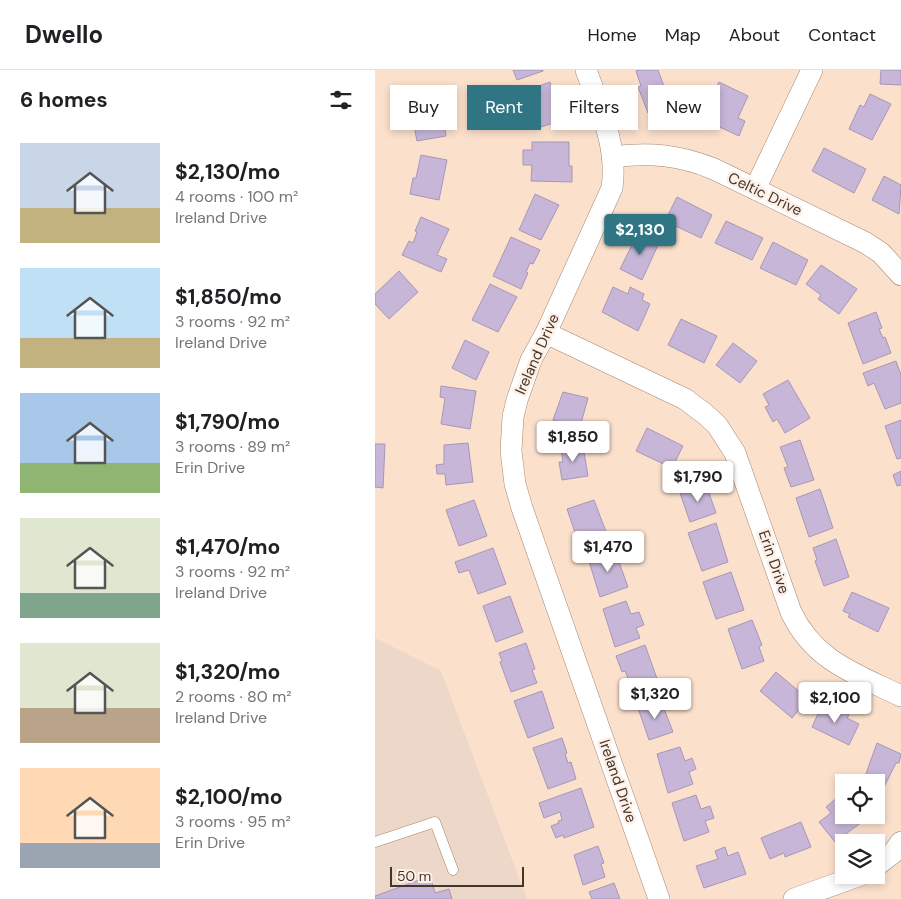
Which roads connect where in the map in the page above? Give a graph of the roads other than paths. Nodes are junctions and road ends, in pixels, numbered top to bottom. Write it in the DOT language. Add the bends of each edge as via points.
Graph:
graph roads {
  1 [pos="586,70"];
  2 [pos="812,70"];
  3 [pos="614,157"];
  4 [pos="755,189"];
  5 [pos="901,275"];
  6 [pos="546,333"];
  7 [pos="901,696"];
  8 [pos="375,842"];
  9 [pos="901,842"];
  10 [pos="885,859"];
  11 [pos="453,870"];
  12 [pos="836,884"];
  13 [pos="659,899"];
  14 [pos="794,899"];
  1 -- 3 [label="street, Ireland Drive"];
  2 -- 4 [label="street"];
  3 -- 4 [label="street, Celtic Drive" via="650,154 683,158"];
  3 -- 6 [label="street, Ireland Drive" via="614,178 609,198"];
  4 -- 5 [label="street, Celtic Drive" via="874,248"];
  6 -- 7 [label="street, Erin Drive" via="685,399 717,425 735,453 791,612 803,633 819,652 839,666"];
  6 -- 13 [label="street, Ireland Drive" via="531,360 517,400 511,443 515,484"];
  8 -- 11 [label="lane" via="435,822"];
  9 -- 10 [label="street"];
  12 -- 14 [label="street"];
}
